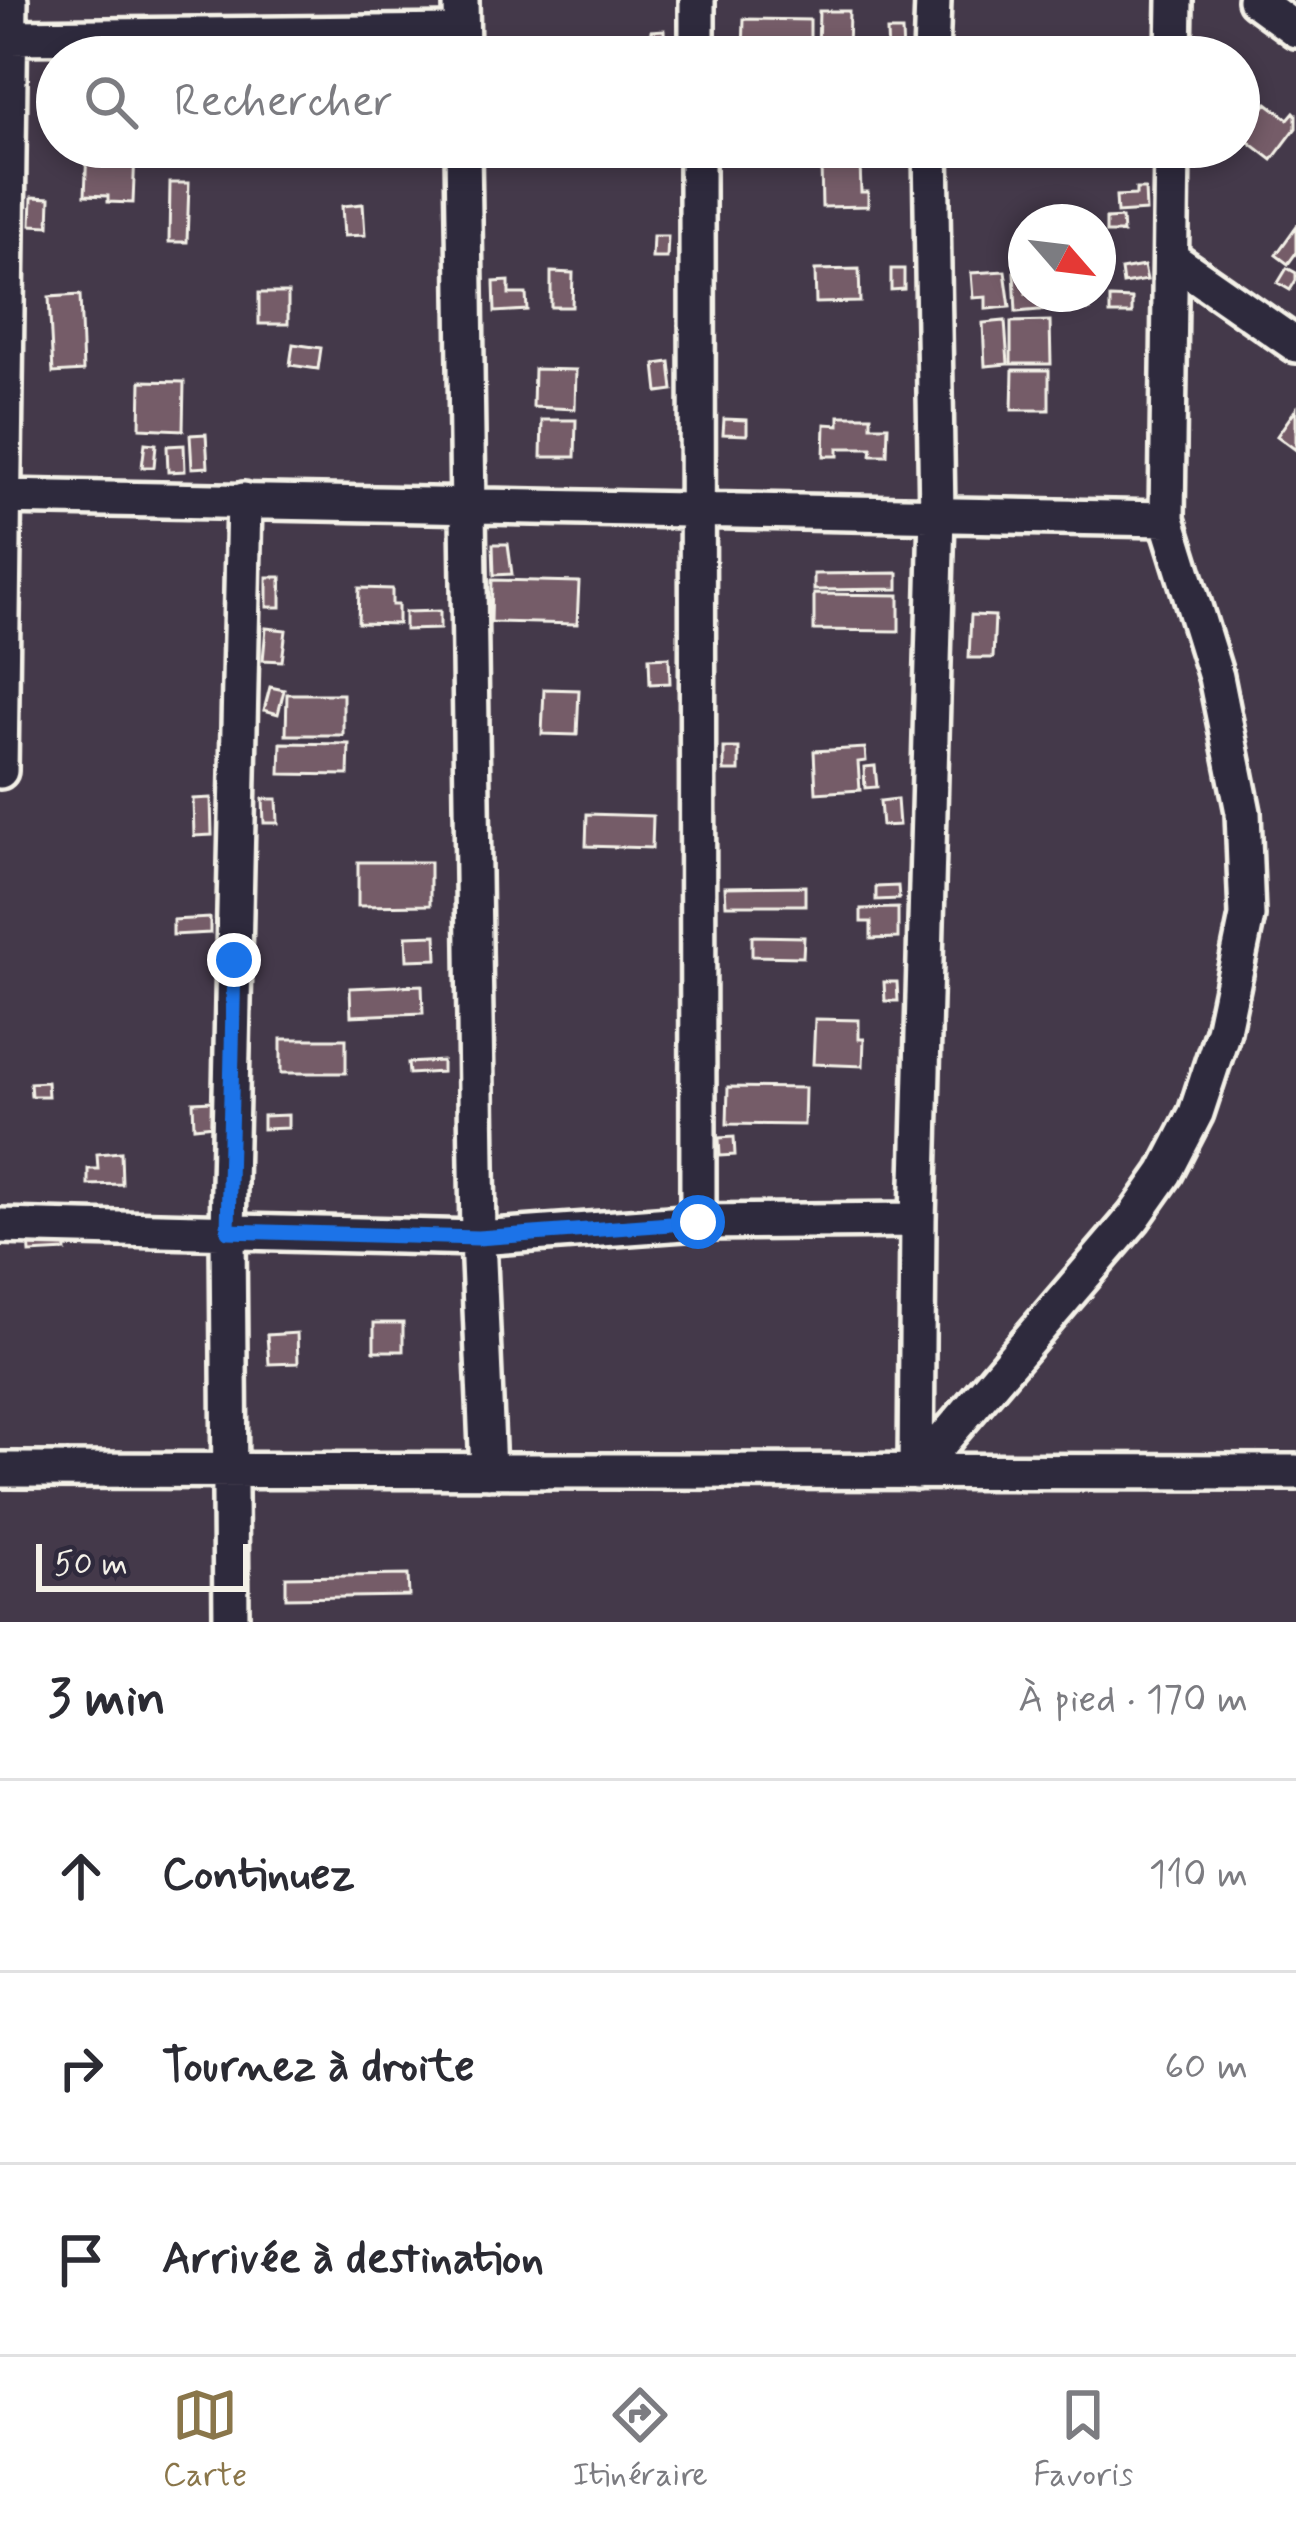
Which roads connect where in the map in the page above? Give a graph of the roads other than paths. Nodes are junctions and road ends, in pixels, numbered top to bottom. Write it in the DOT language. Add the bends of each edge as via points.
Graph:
graph roads {
  1 [pos="10,0"];
  2 [pos="697,0"];
  3 [pos="932,0"];
  4 [pos="1175,0"];
  5 [pos="1255,0"];
  6 [pos="462,30"];
  7 [pos="1296,30"];
  8 [pos="75,36"];
  9 [pos="697,36"];
  10 [pos="931,36"];
  11 [pos="1174,36"];
  12 [pos="10,37"];
  13 [pos="36,37"];
  14 [pos="463,168"];
  15 [pos="698,168"];
  16 [pos="931,168"];
  17 [pos="1172,168"];
  18 [pos="1171,258"];
  19 [pos="1296,345"];
  20 [pos="1,497"];
  21 [pos="244,500"];
  22 [pos="468,506"];
  23 [pos="698,508"];
  24 [pos="938,514"];
  25 [pos="1166,519"];
  26 [pos="0,771"];
  27 [pos="918,1220"];
  28 [pos="698,1222"];
  29 [pos="0,1226"];
  30 [pos="228,1231"];
  31 [pos="478,1238"];
  32 [pos="0,1470"];
  33 [pos="232,1471"];
  34 [pos="488,1471"];
  35 [pos="916,1472"];
  36 [pos="1296,1472"];
  37 [pos="232,1622"];
  1 -- 12 [label="street"];
  2 -- 9 [label="street"];
  3 -- 10 [label="street"];
  4 -- 11 [label="street"];
  5 -- 7 [label="street"];
  6 -- 8 [label="street"];
  12 -- 13 [label="street"];
  12 -- 20 [label="street"];
  14 -- 22 [label="street"];
  15 -- 23 [label="street"];
  16 -- 24 [label="street"];
  17 -- 18 [label="street"];
  18 -- 19 [label="street"];
  18 -- 25 [label="street"];
  20 -- 21 [label="street"];
  20 -- 26 [label="street"];
  21 -- 22 [label="street"];
  21 -- 30 [label="street"];
  22 -- 23 [label="street"];
  22 -- 31 [label="street"];
  23 -- 24 [label="street"];
  23 -- 28 [label="street"];
  24 -- 25 [label="street"];
  24 -- 27 [label="street"];
  25 -- 35 [label="street" via="1216,677 1243,812 1247,916 1223,1030 1196,1113 1165,1173"];
  27 -- 28 [label="street"];
  27 -- 35 [label="street"];
  28 -- 31 [label="street"];
  29 -- 30 [label="street"];
  30 -- 31 [label="street"];
  30 -- 33 [label="street"];
  31 -- 34 [label="street"];
  32 -- 33 [label="street"];
  33 -- 34 [label="street"];
  33 -- 37 [label="street"];
  34 -- 35 [label="street"];
  35 -- 36 [label="street"];
}
